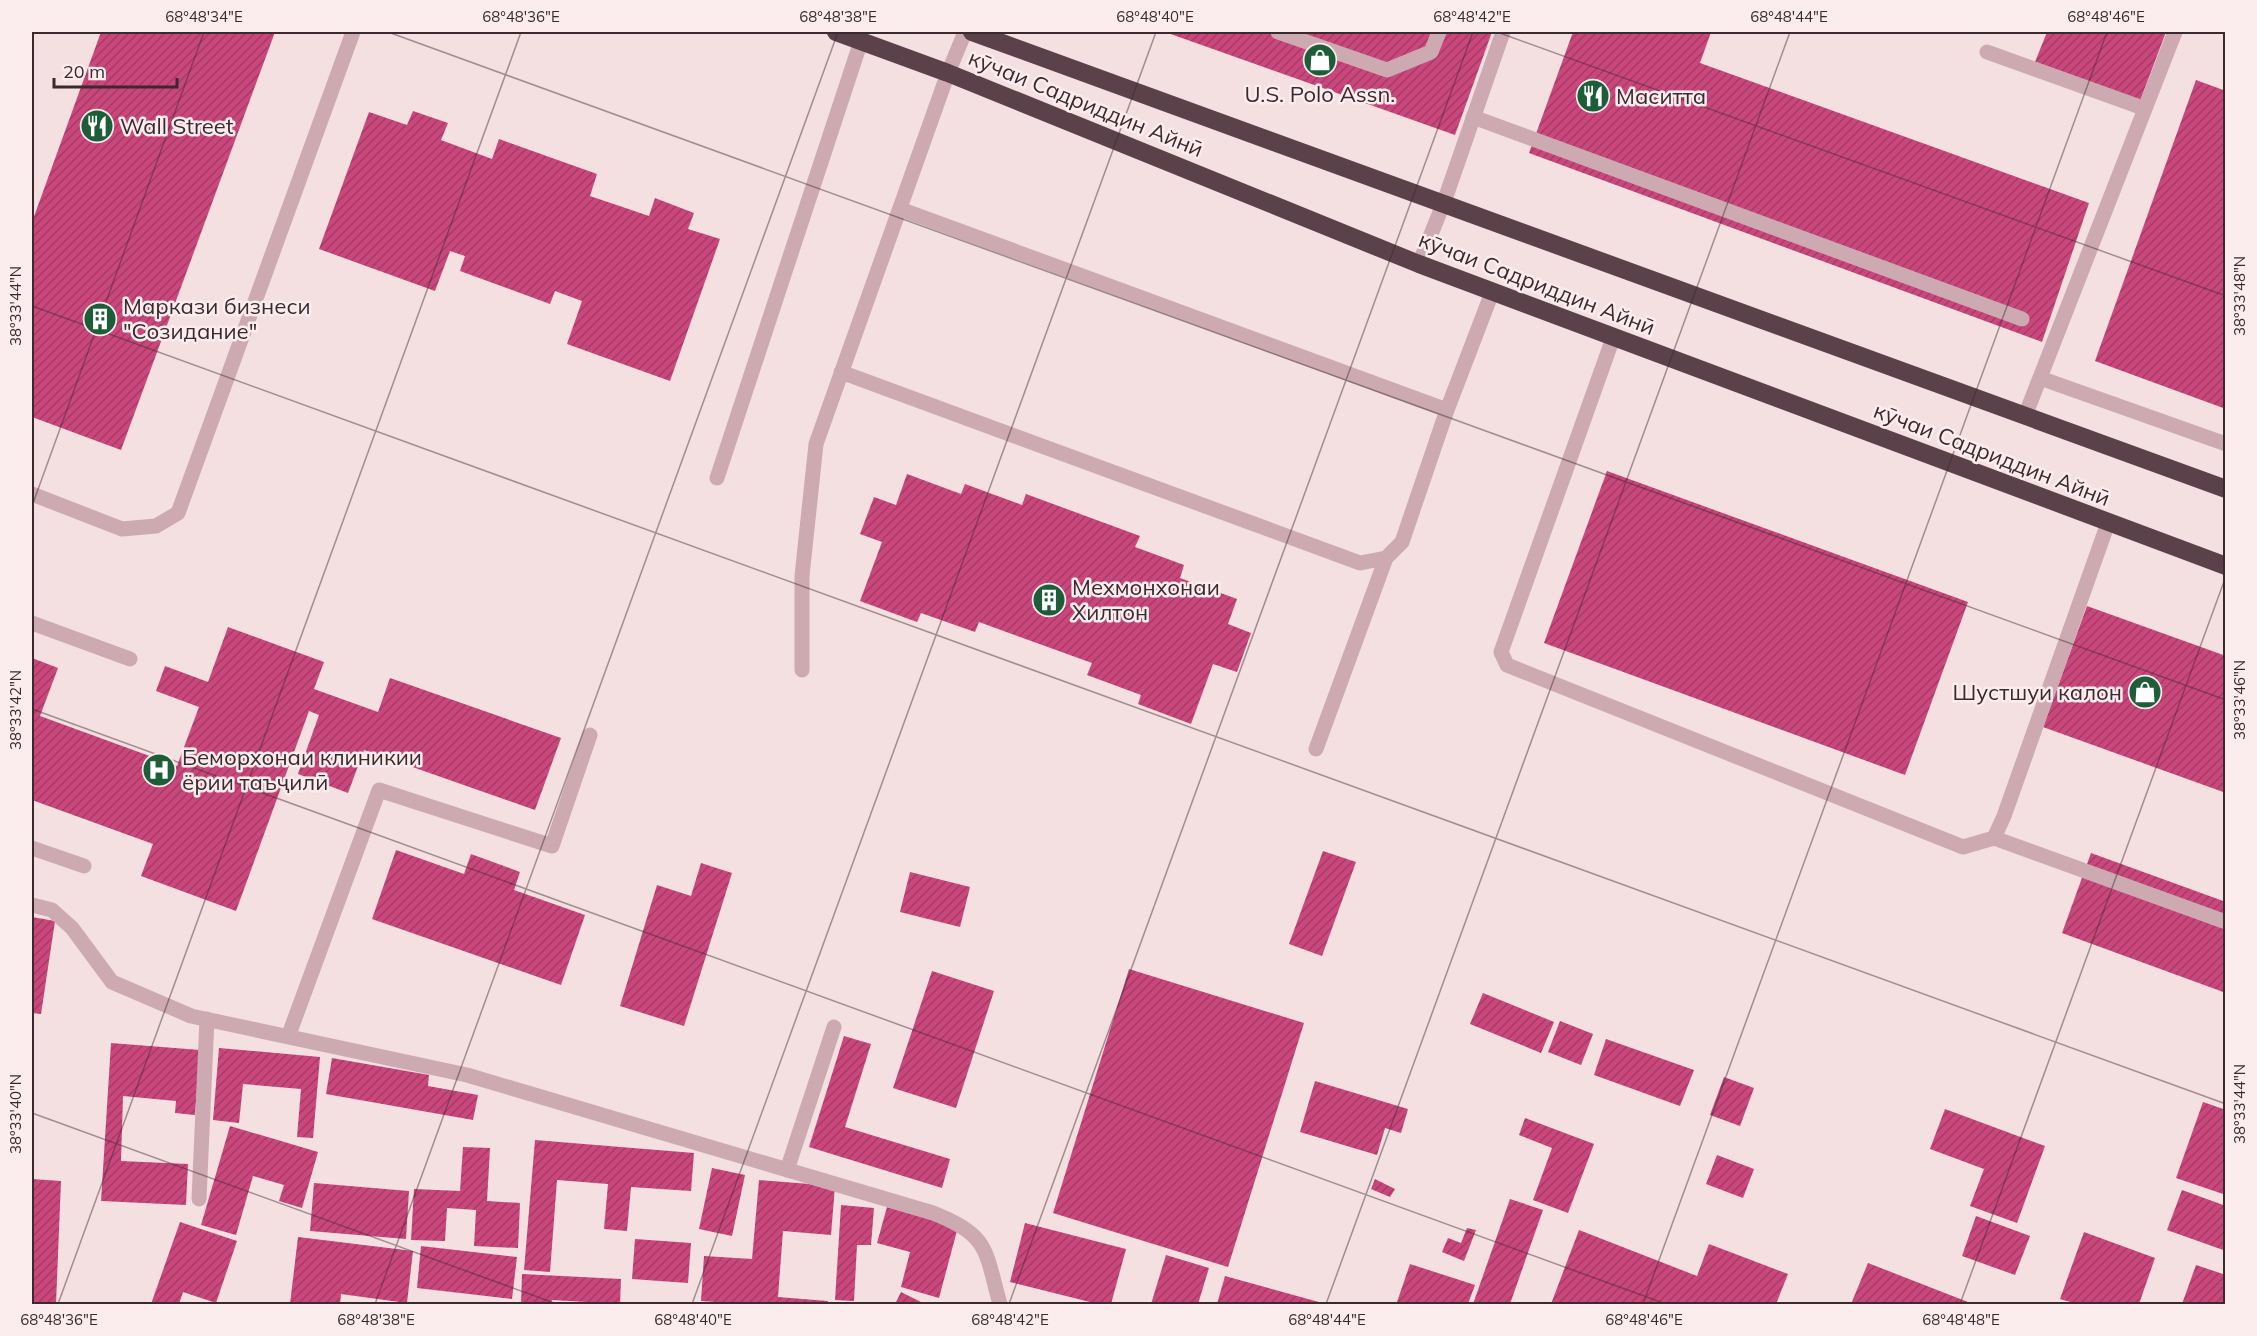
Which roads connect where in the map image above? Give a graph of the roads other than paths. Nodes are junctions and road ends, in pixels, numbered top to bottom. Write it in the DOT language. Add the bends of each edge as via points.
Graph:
graph roads {
  1 [pos="354,32"];
  2 [pos="836,32"];
  3 [pos="965,32"];
  4 [pos="972,32"];
  5 [pos="1278,32"];
  6 [pos="1438,32"];
  7 [pos="1503,32"];
  8 [pos="2175,32"];
  9 [pos="861,40"];
  10 [pos="1988,52"];
  11 [pos="948,73"];
  12 [pos="2143,108"];
  13 [pos="1473,117"];
  14 [pos="1444,202"];
  15 [pos="900,209"];
  16 [pos="1419,264"];
  17 [pos="1493,290"];
  18 [pos="2022,319"];
  19 [pos="1613,338"];
  20 [pos="841,372"];
  21 [pos="2040,378"];
  22 [pos="1447,410"];
  23 [pos="2025,416"];
  24 [pos="2226,444"];
  25 [pos="717,478"];
  26 [pos="2226,489"];
  27 [pos="32,494"];
  28 [pos="2108,524"];
  29 [pos="1386,558"];
  30 [pos="2226,566"];
  31 [pos="32,623"];
  32 [pos="130,658"];
  33 [pos="802,670"];
  34 [pos="590,735"];
  35 [pos="1316,749"];
  36 [pos="1994,838"];
  37 [pos="32,848"];
  38 [pos="84,866"];
  39 [pos="32,905"];
  40 [pos="2226,922"];
  41 [pos="207,1019"];
  42 [pos="834,1027"];
  43 [pos="288,1037"];
  44 [pos="788,1170"];
  45 [pos="199,1199"];
  46 [pos="1000,1305"];
  1 -- 27 [label="street" via="178,513 156,526 122,529"];
  2 -- 9 [label="highway, кӯчаи Садриддин Айнӣ"];
  3 -- 11 [label="street"];
  4 -- 14 [label="highway, кӯчаи Садриддин Айнӣ"];
  5 -- 6 [label="street" via="1387,70 1431,52"];
  7 -- 13 [label="street"];
  8 -- 12 [label="street"];
  9 -- 11 [label="highway, кӯчаи Садриддин Айнӣ"];
  9 -- 25 [label="street"];
  10 -- 12 [label="street"];
  11 -- 15 [label="street"];
  11 -- 16 [label="highway, кӯчаи Садриддин Айнӣ"];
  12 -- 21 [label="street"];
  13 -- 14 [label="street"];
  13 -- 18 [label="street"];
  14 -- 16 [label="street"];
  14 -- 23 [label="highway, кӯчаи Садриддин Айнӣ"];
  15 -- 20 [label="street"];
  15 -- 22 [label="street"];
  16 -- 17 [label="highway, кӯчаи Садриддин Айнӣ"];
  17 -- 19 [label="highway, кӯчаи Садриддин Айнӣ"];
  17 -- 22 [label="street"];
  19 -- 28 [label="highway, кӯчаи Садриддин Айнӣ"];
  19 -- 36 [label="street" via="1501,652 1507,664 1963,847"];
  20 -- 29 [label="street" via="1360,563"];
  20 -- 33 [label="street" via="816,444 802,576"];
  21 -- 23 [label="street"];
  21 -- 24 [label="street"];
  22 -- 29 [label="street" via="1402,542"];
  23 -- 26 [label="highway, кӯчаи Садриддин Айнӣ"];
  28 -- 30 [label="highway, кӯчаи Садриддин Айнӣ"];
  28 -- 36 [label="street"];
  29 -- 35 [label="street"];
  31 -- 32 [label="street"];
  34 -- 43 [label="street" via="552,846 379,790"];
  36 -- 40 [label="street"];
  37 -- 38 [label="street"];
  39 -- 41 [label="street" via="52,910 72,928 112,982 191,1016"];
  41 -- 43 [label="street"];
  41 -- 45 [label="street"];
  42 -- 44 [label="street"];
  43 -- 44 [label="street" via="467,1076"];
  44 -- 46 [label="street" via="962,1224 984,1245"];
}
